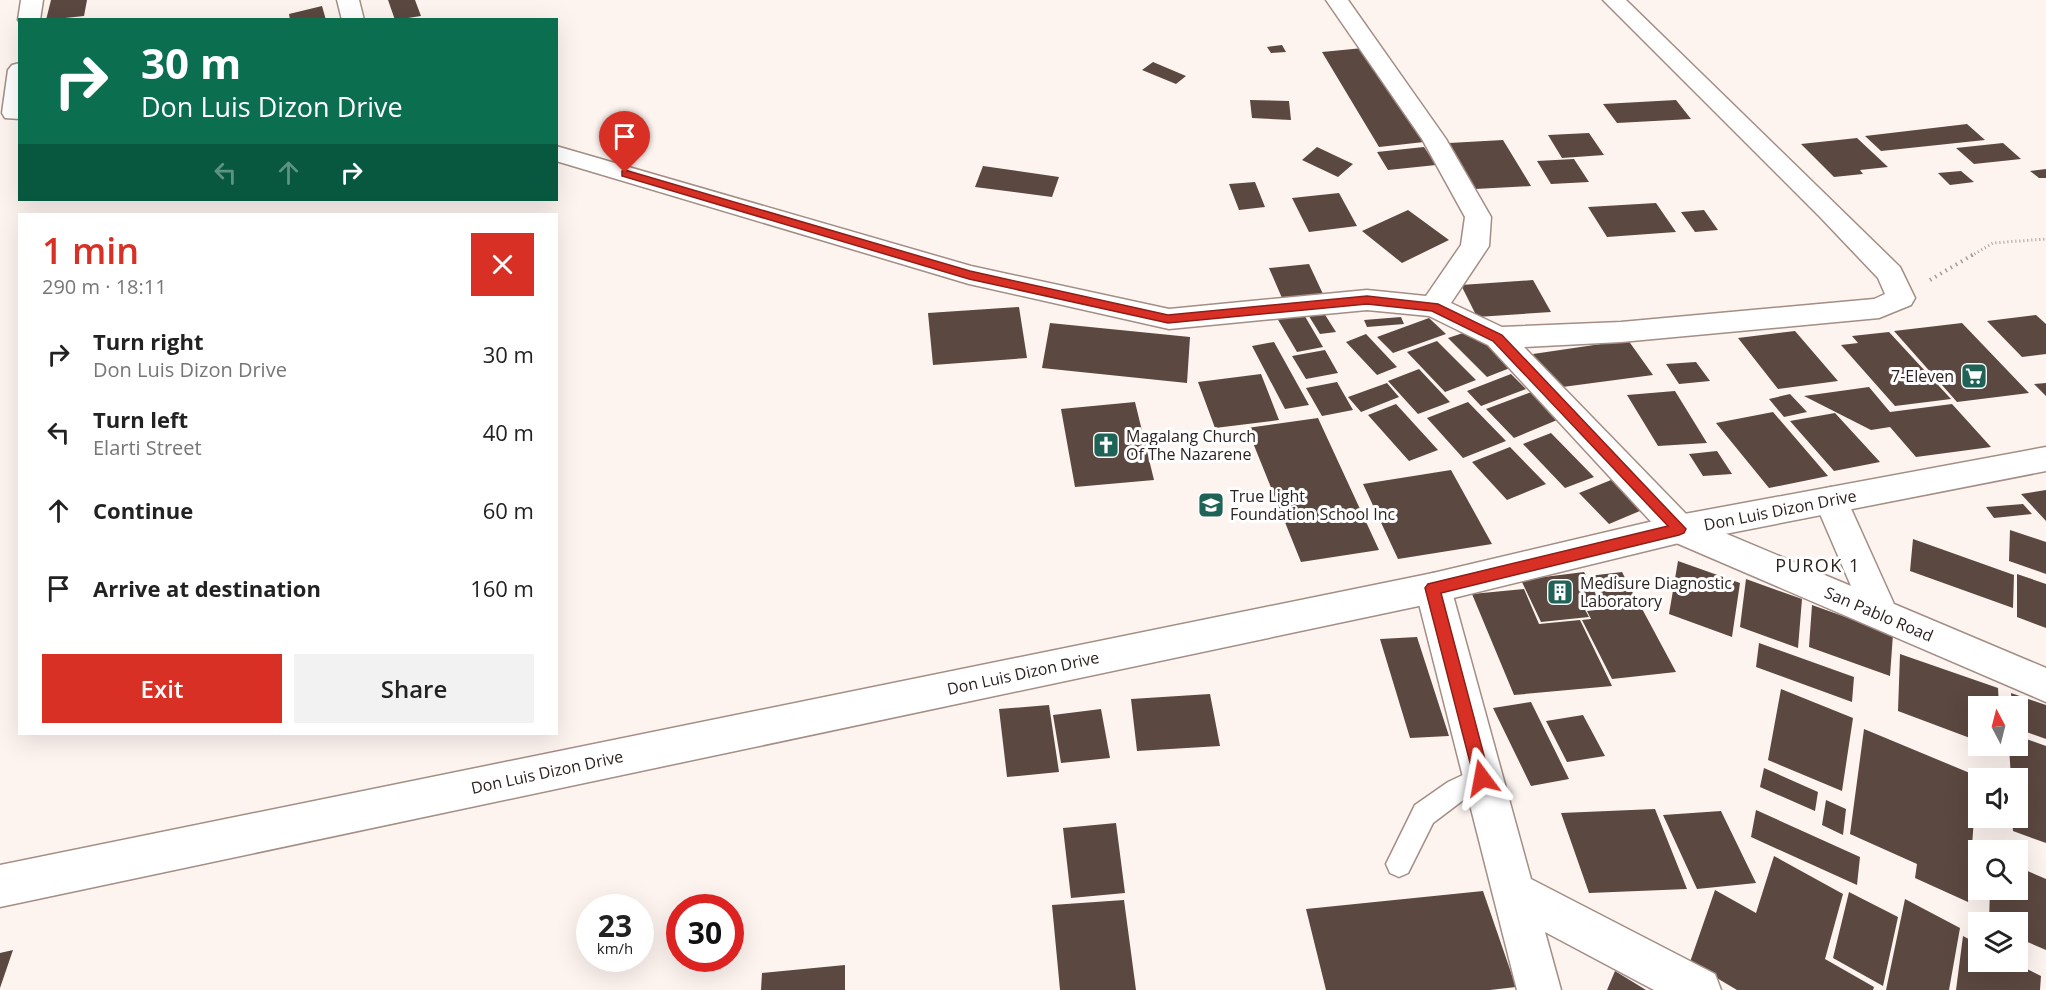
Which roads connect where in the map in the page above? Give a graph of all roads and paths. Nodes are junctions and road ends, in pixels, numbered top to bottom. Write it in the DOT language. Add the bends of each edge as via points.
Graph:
graph roads {
  1 [pos="32,0"];
  2 [pos="348,0"];
  3 [pos="1337,0"];
  4 [pos="1614,0"];
  5 [pos="29,18"];
  6 [pos="352,18"];
  7 [pos="18,80"];
  8 [pos="11,114"];
  9 [pos="558,154"];
  10 [pos="2046,239"];
  11 [pos="1901,298"];
  12 [pos="1434,307"];
  13 [pos="1498,338"];
  14 [pos="2046,459"];
  15 [pos="1831,500"];
  16 [pos="1679,529"];
  17 [pos="1433,588"];
  18 [pos="1881,615"];
  19 [pos="2046,685"];
  20 [pos="1482,778"];
  21 [pos="1399,864"];
  22 [pos="0,886"];
  23 [pos="1512,892"];
  24 [pos="1539,990"];
  25 [pos="1699,990"];
  1 -- 5 [label="street"];
  2 -- 6 [label="street"];
  3 -- 12 [label="street" via="1434,139 1478,217 1475,246"];
  4 -- 11 [label="street" via="1890,274"];
  7 -- 8 [label="street"];
  9 -- 12 [label="street" via="969,275 1168,319 1367,300"];
  10 -- 11 [label="path" via="1993,243"];
  11 -- 13 [label="street" via="1880,308 1621,332"];
  12 -- 13 [label="street"];
  13 -- 16 [label="street"];
  14 -- 15 [label="street, Don Luis Dizon Drive"];
  15 -- 16 [label="street, Don Luis Dizon Drive"];
  15 -- 18 [label="street"];
  16 -- 17 [label="street, Don Luis Dizon Drive"];
  16 -- 18 [label="street, San Pablo Road"];
  17 -- 20 [label="street"];
  17 -- 22 [label="street, Don Luis Dizon Drive"];
  18 -- 19 [label="street, San Pablo Road"];
  20 -- 21 [label="lane" via="1424,814"];
  20 -- 23 [label="street"];
  23 -- 24 [label="street"];
  23 -- 25 [label="street"];
}
